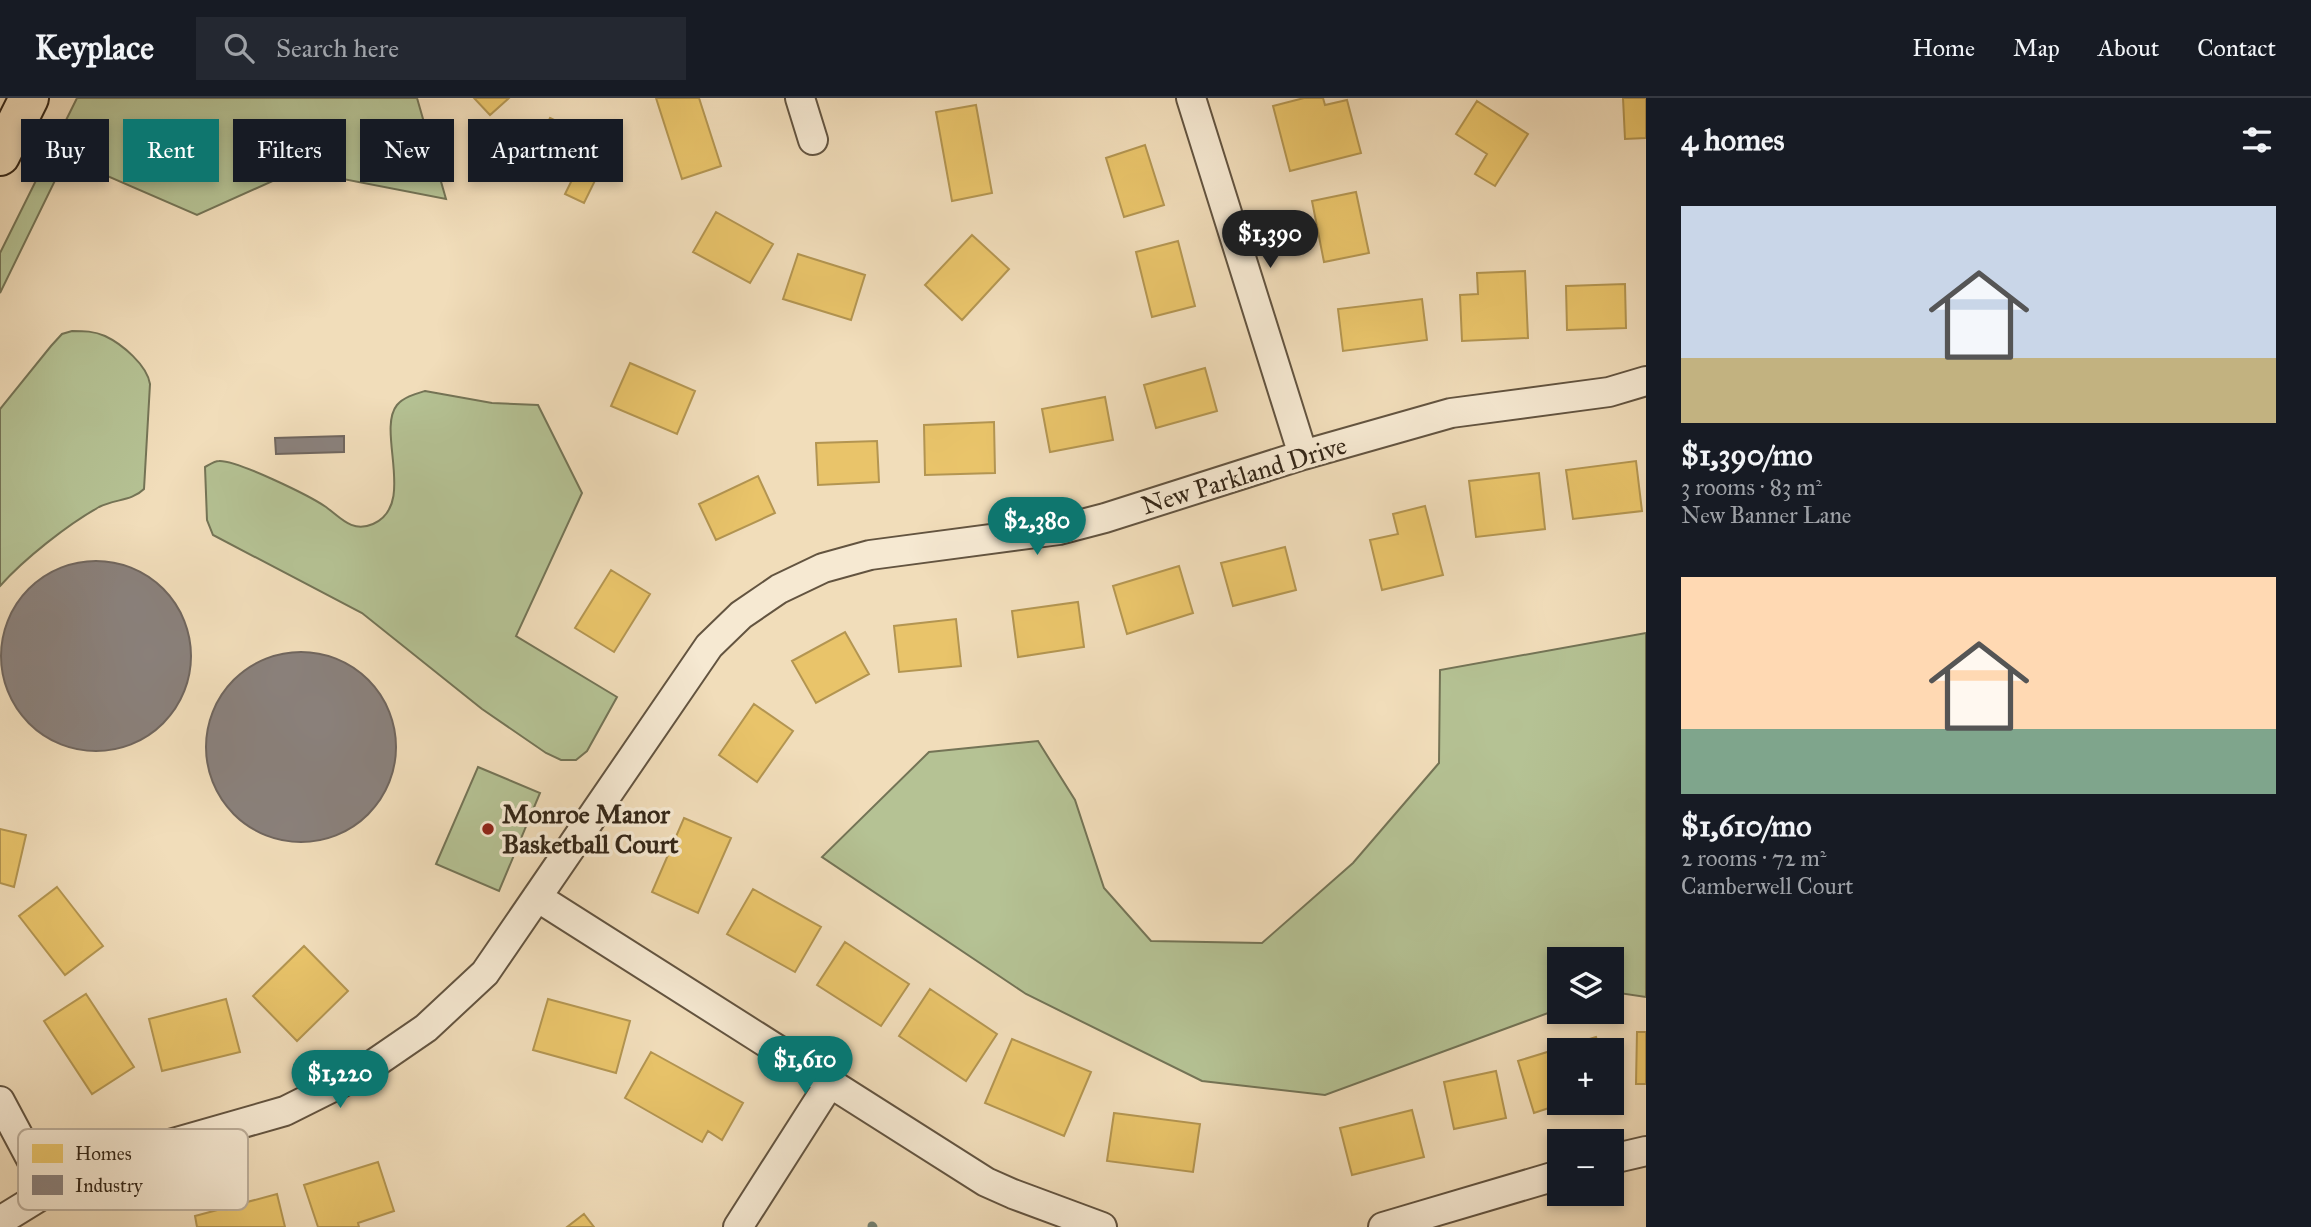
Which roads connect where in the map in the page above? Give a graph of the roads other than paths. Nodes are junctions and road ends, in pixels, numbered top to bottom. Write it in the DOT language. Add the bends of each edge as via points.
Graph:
graph roads {
  1 [pos="29,98"];
  2 [pos="800,98"];
  3 [pos="1191,98"];
  4 [pos="813,139"];
  5 [pos="0,156"];
  6 [pos="1646,381"];
  7 [pos="1303,455"];
  8 [pos="537,897"];
  9 [pos="830,1083"];
  10 [pos="0,1101"];
  11 [pos="222,1129"];
  12 [pos="18,1135"];
  13 [pos="1646,1151"];
  14 [pos="1624,1157"];
  15 [pos="1547,1179"];
  16 [pos="19,1210"];
  17 [pos="0,1222"];
  18 [pos="738,1227"];
  19 [pos="1102,1227"];
  20 [pos="1383,1227"];
  1 -- 5 [label="highway"];
  2 -- 4 [label="street"];
  3 -- 7 [label="street"];
  6 -- 7 [label="street, New Parkland Drive" via="1609,393 1451,412"];
  7 -- 8 [label="street, New Parkland Drive" via="1059,530 870,555 823,568 779,589 741,615 709,646"];
  8 -- 9 [label="street"];
  8 -- 11 [label="street, New Parkland Drive" via="485,973 426,1028 359,1074 285,1111"];
  9 -- 18 [label="street"];
  9 -- 19 [label="street" via="986,1182"];
  10 -- 12 [label="street"];
  13 -- 14 [label="street"];
  15 -- 20 [label="street"];
  16 -- 17 [label="street, New Parkland Drive"];
}
